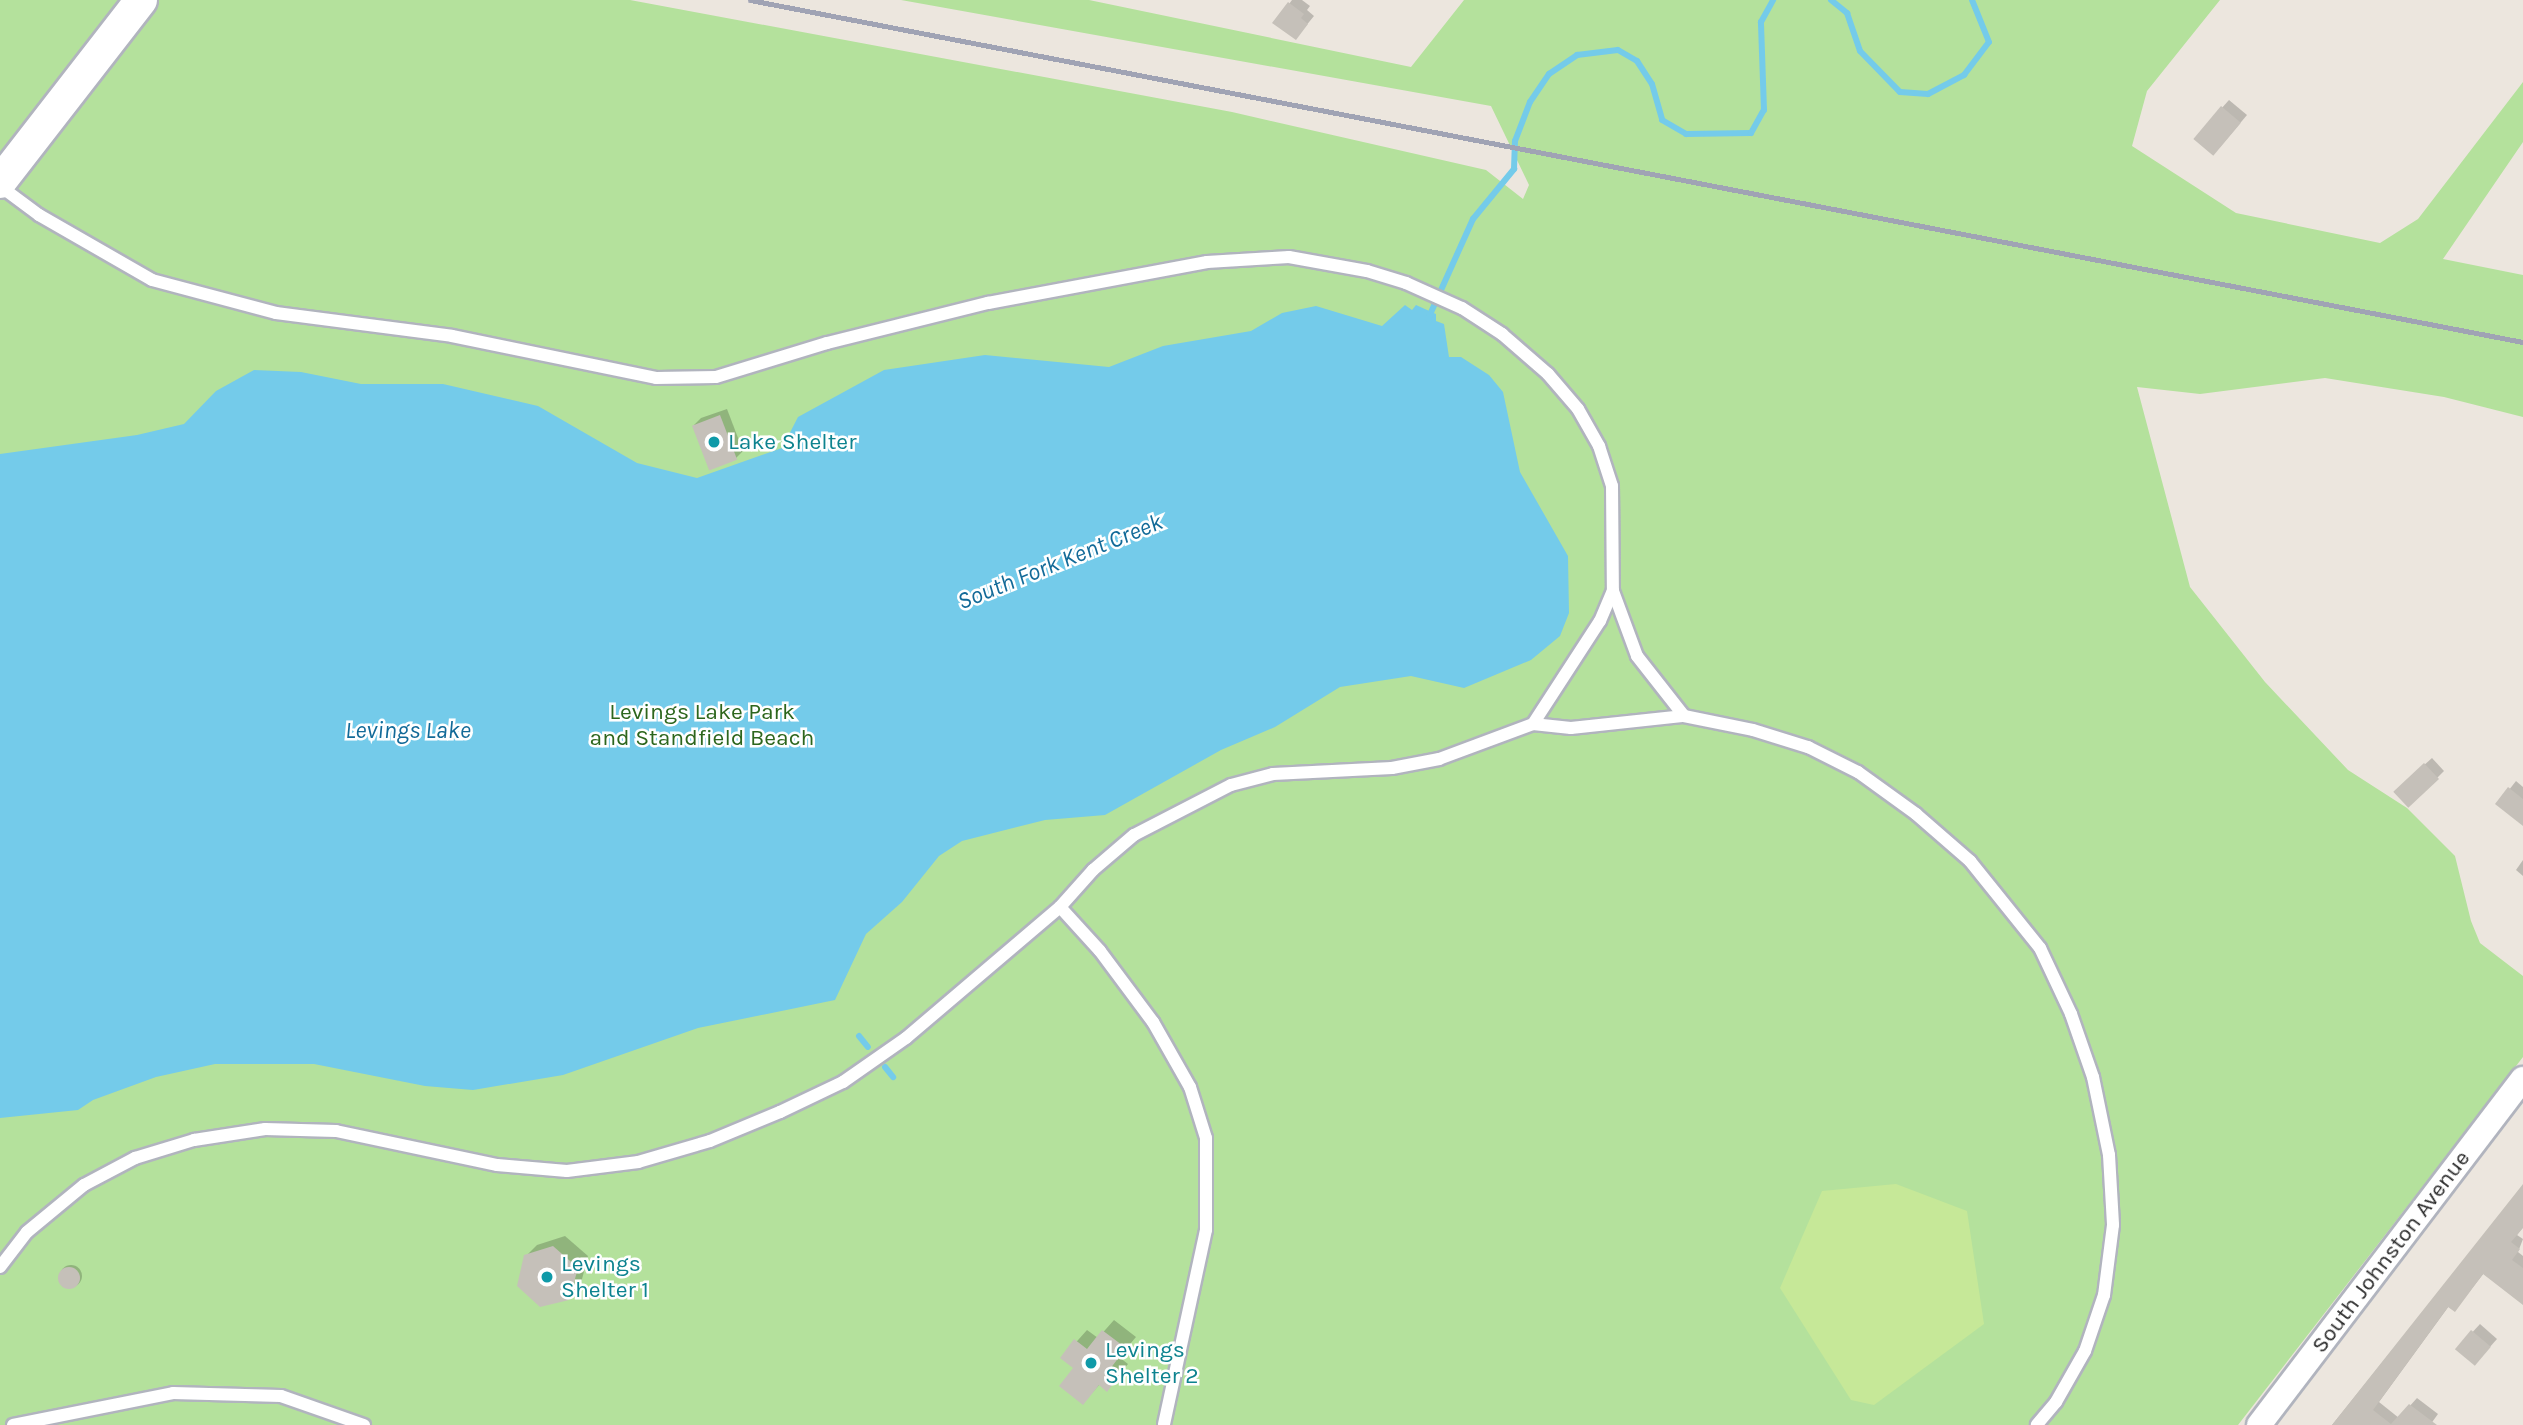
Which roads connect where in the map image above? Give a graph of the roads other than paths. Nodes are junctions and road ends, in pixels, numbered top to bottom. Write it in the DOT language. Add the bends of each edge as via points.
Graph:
graph roads {
  1 [pos="141,0"];
  2 [pos="0,184"];
  3 [pos="1613,591"];
  4 [pos="1684,716"];
  5 [pos="1533,724"];
  6 [pos="1060,907"];
  7 [pos="2523,1079"];
  8 [pos="0,1267"];
  9 [pos="13,1425"];
  10 [pos="365,1425"];
  11 [pos="1164,1425"];
  12 [pos="2037,1425"];
  13 [pos="2259,1425"];
  1 -- 2 [label="street"];
  2 -- 3 [label="lane" via="38,215 152,280 276,313 452,336 656,377 716,377 827,343 988,303 1207,262 1289,257 1367,271 1462,308 1502,334 1548,374 1578,409 1599,446 1612,486"];
  3 -- 4 [label="lane" via="1637,656"];
  3 -- 5 [label="lane" via="1600,621"];
  4 -- 5 [label="lane" via="1571,728"];
  4 -- 12 [label="lane" via="1797,744 1858,772 1970,861 2040,948 2071,1014 2093,1077 2109,1156 2113,1225 2104,1295 2085,1351"];
  5 -- 6 [label="lane" via="1439,759 1392,768 1273,774 1231,785 1134,835 1093,870"];
  6 -- 8 [label="lane" via="906,1038 843,1082 710,1141 638,1163 567,1171 497,1165 336,1130 265,1129 194,1140 135,1158 84,1185 27,1232"];
  6 -- 11 [label="lane" via="1153,1022 1189,1087 1206,1138 1206,1230"];
  7 -- 13 [label="street, South Johnston Avenue"];
  9 -- 10 [label="lane" via="173,1393 281,1396"];
}
